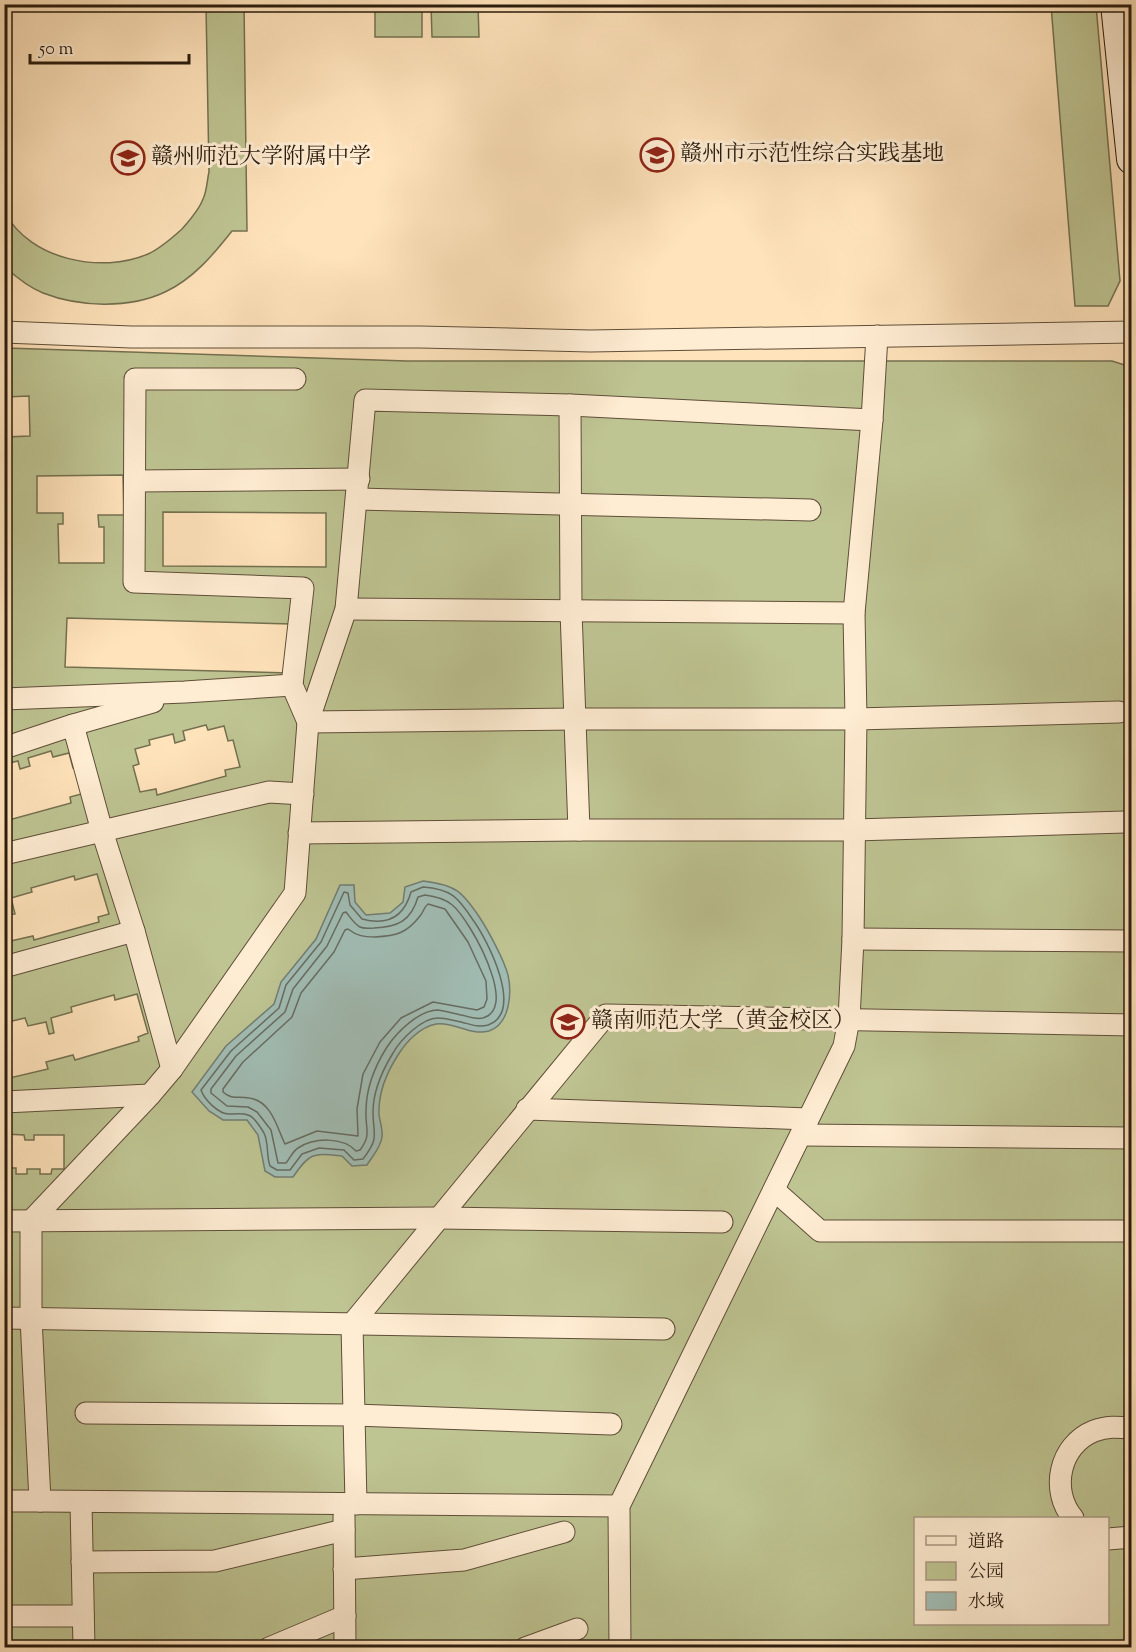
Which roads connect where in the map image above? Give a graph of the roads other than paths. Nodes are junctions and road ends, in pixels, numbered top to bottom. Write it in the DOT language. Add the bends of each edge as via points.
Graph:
graph roads {
  1 [pos="1116,4"];
  2 [pos="1131,159"];
  3 [pos="4,332"];
  4 [pos="1131,332"];
  5 [pos="877,336"];
  6 [pos="295,379"];
  7 [pos="570,405"];
  8 [pos="872,420"];
  9 [pos="135,481"];
  10 [pos="358,489"];
  11 [pos="570,505"];
  12 [pos="810,510"];
  13 [pos="346,609"];
  14 [pos="572,611"];
  15 [pos="854,614"];
  16 [pos="292,685"];
  17 [pos="185,692"];
  18 [pos="4,699"];
  19 [pos="1119,712"];
  20 [pos="576,718"];
  21 [pos="856,718"];
  22 [pos="308,722"];
  23 [pos="73,725"];
  24 [pos="4,748"];
  25 [pos="303,794"];
  26 [pos="1125,822"];
  27 [pos="579,830"];
  28 [pos="854,830"];
  29 [pos="102,831"];
  30 [pos="300,834"];
  31 [pos="4,854"];
  32 [pos="134,931"];
  33 [pos="853,939"];
  34 [pos="1131,941"];
  35 [pos="4,967"];
  36 [pos="849,1019"];
  37 [pos="1131,1024"];
  38 [pos="172,1069"];
  39 [pos="150,1095"];
  40 [pos="4,1102"];
  41 [pos="527,1109"];
  42 [pos="804,1127"];
  43 [pos="1131,1138"];
  44 [pos="774,1190"];
  45 [pos="439,1218"];
  46 [pos="4,1221"];
  47 [pos="31,1221"];
  48 [pos="722,1222"];
  49 [pos="1131,1231"];
  50 [pos="4,1318"];
  51 [pos="31,1318"];
  52 [pos="352,1324"];
  53 [pos="664,1329"];
  54 [pos="86,1413"];
  55 [pos="354,1415"];
  56 [pos="611,1424"];
  57 [pos="1131,1428"];
  58 [pos="4,1501"];
  59 [pos="40,1501"];
  60 [pos="81,1502"];
  61 [pos="350,1504"];
  62 [pos="619,1506"];
  63 [pos="1072,1517"];
  64 [pos="344,1530"];
  65 [pos="564,1532"];
  66 [pos="1131,1537"];
  67 [pos="1109,1539"];
  68 [pos="82,1562"];
  69 [pos="344,1569"];
  70 [pos="4,1616"];
  71 [pos="83,1616"];
  72 [pos="345,1616"];
  73 [pos="577,1629"];
  74 [pos="84,1647"];
  75 [pos="269,1647"];
  76 [pos="345,1647"];
  77 [pos="525,1647"];
  78 [pos="620,1647"];
  1 -- 2 [label="street"];
  3 -- 5 [label="street" via="131,337 590,341"];
  4 -- 5 [label="street"];
  5 -- 8 [label="street"];
  6 -- 9 [label="street" via="135,379"];
  7 -- 8 [label="street"];
  7 -- 10 [label="street" via="365,400"];
  7 -- 11 [label="street"];
  8 -- 15 [label="street"];
  9 -- 10 [label="street"];
  9 -- 16 [label="street" via="134,582 303,588"];
  10 -- 11 [label="street"];
  10 -- 13 [label="street"];
  11 -- 12 [label="street"];
  11 -- 14 [label="street"];
  13 -- 14 [label="street"];
  13 -- 22 [label="street"];
  14 -- 15 [label="street"];
  14 -- 20 [label="street"];
  15 -- 21 [label="street"];
  16 -- 17 [label="street"];
  16 -- 22 [label="street"];
  17 -- 18 [label="street"];
  17 -- 23 [label="street"];
  19 -- 21 [label="street"];
  20 -- 21 [label="street"];
  20 -- 22 [label="street"];
  20 -- 27 [label="street"];
  21 -- 28 [label="street"];
  22 -- 25 [label="street"];
  23 -- 24 [label="street"];
  23 -- 29 [label="street"];
  25 -- 29 [label="street" via="269,792"];
  25 -- 30 [label="street"];
  26 -- 28 [label="street"];
  27 -- 28 [label="street"];
  27 -- 30 [label="street"];
  28 -- 33 [label="street"];
  29 -- 31 [label="street"];
  29 -- 32 [label="street"];
  30 -- 38 [label="street" via="295,893"];
  32 -- 35 [label="street"];
  32 -- 38 [label="street"];
  33 -- 34 [label="street"];
  33 -- 36 [label="street"];
  36 -- 37 [label="street"];
  36 -- 41 [label="street" via="606,1016"];
  36 -- 42 [label="street" via="844,1046"];
  38 -- 39 [label="street"];
  39 -- 40 [label="street"];
  39 -- 47 [label="street"];
  41 -- 42 [label="street"];
  41 -- 45 [label="street"];
  42 -- 43 [label="street"];
  42 -- 44 [label="street"];
  44 -- 49 [label="street" via="820,1231"];
  44 -- 62 [label="street"];
  45 -- 47 [label="street"];
  45 -- 48 [label="street"];
  45 -- 52 [label="street"];
  46 -- 47 [label="street"];
  47 -- 51 [label="street"];
  50 -- 51 [label="street"];
  51 -- 52 [label="street"];
  51 -- 59 [label="street"];
  52 -- 53 [label="street"];
  52 -- 55 [label="street"];
  54 -- 55 [label="street"];
  55 -- 56 [label="street"];
  55 -- 61 [label="street"];
  57 -- 63 [label="street" via="1112,1426 1093,1431 1077,1442 1065,1458 1061,1495"];
  58 -- 59 [label="street"];
  59 -- 60 [label="street"];
  60 -- 61 [label="street"];
  60 -- 68 [label="street"];
  61 -- 62 [label="street"];
  61 -- 64 [label="street"];
  62 -- 78 [label="street"];
  64 -- 68 [label="street" via="215,1561"];
  64 -- 69 [label="street"];
  65 -- 69 [label="street" via="464,1560"];
  66 -- 67 [label="street"];
  68 -- 71 [label="street"];
  69 -- 72 [label="street"];
  70 -- 71 [label="street"];
  71 -- 74 [label="street"];
  72 -- 75 [label="street"];
  72 -- 76 [label="street"];
  73 -- 77 [label="street"];
}
